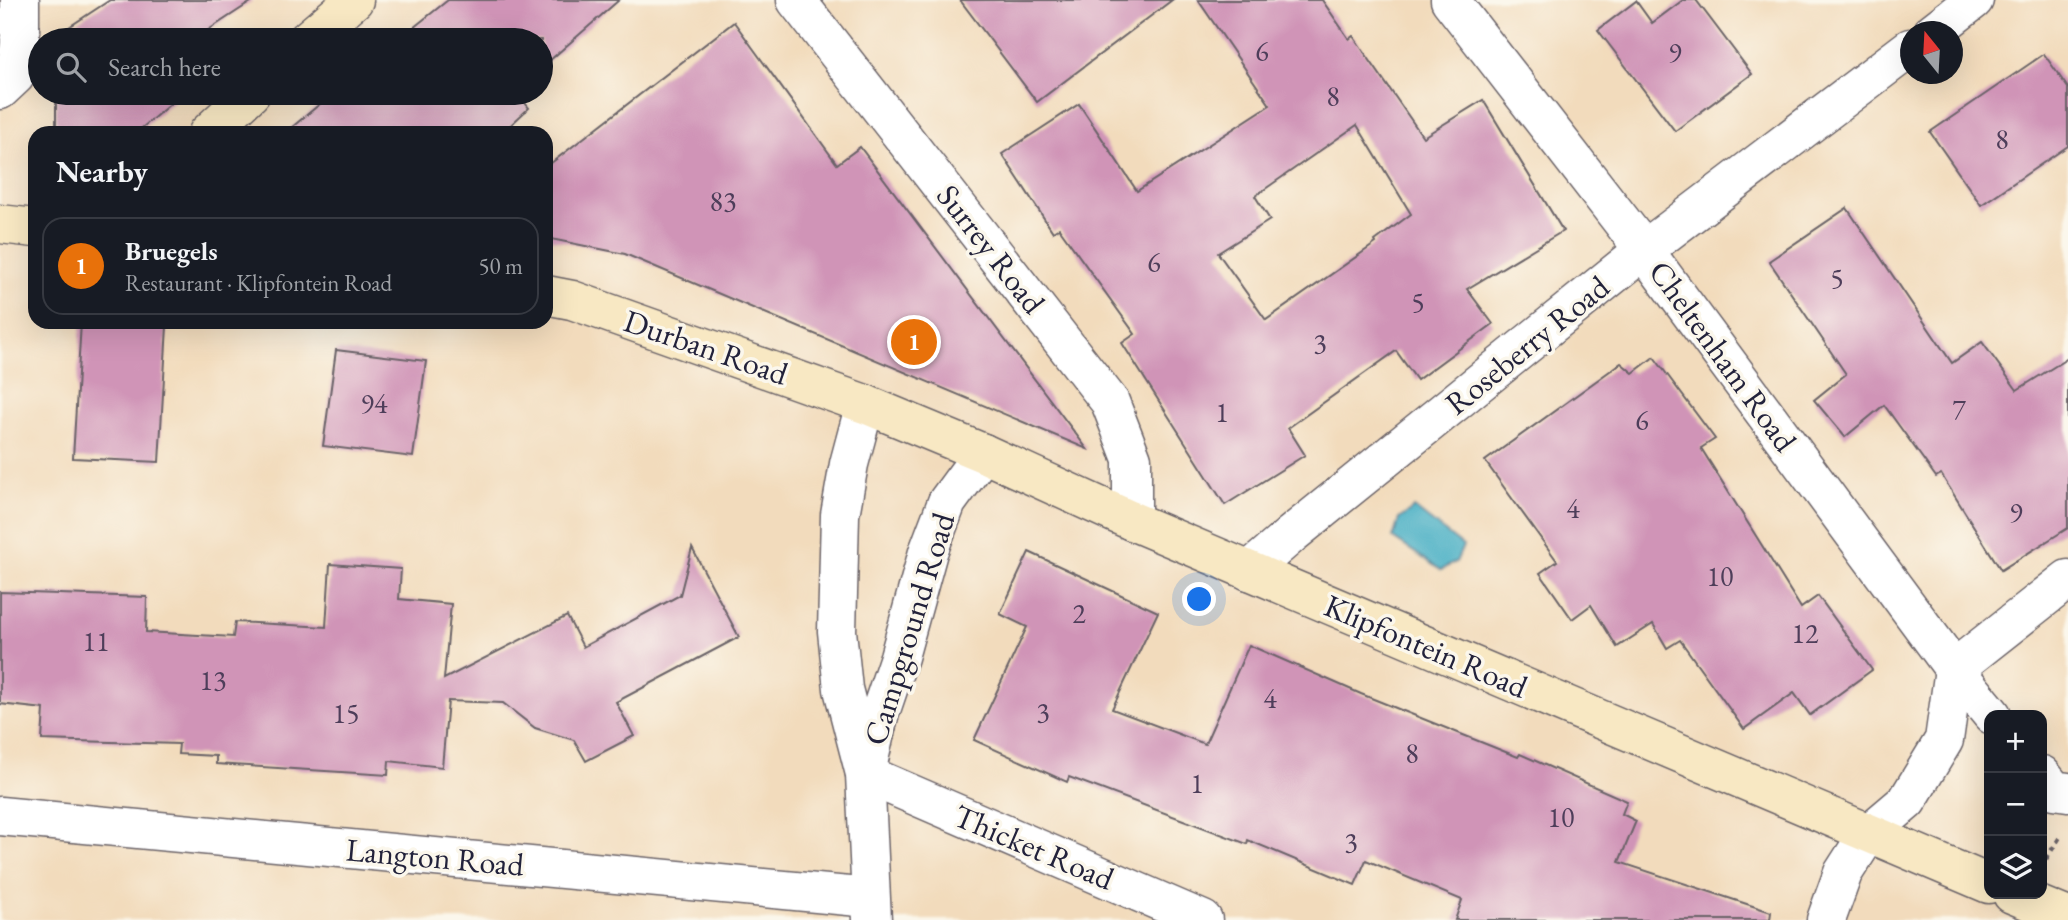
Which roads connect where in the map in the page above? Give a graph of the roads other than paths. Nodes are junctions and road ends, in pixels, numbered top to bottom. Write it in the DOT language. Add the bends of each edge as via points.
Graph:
graph roads {
  1 [pos="20,0"];
  2 [pos="354,0"];
  3 [pos="796,0"];
  4 [pos="1450,0"];
  5 [pos="1974,0"];
  6 [pos="1947,21"];
  7 [pos="321,28"];
  8 [pos="1900,56"];
  9 [pos="0,90"];
  10 [pos="238,105"];
  11 [pos="216,126"];
  12 [pos="0,224"];
  13 [pos="28,227"];
  14 [pos="1644,250"];
  15 [pos="553,296"];
  16 [pos="865,404"];
  17 [pos="983,453"];
  18 [pos="1132,521"];
  19 [pos="1249,571"];
  20 [pos="2068,579"];
  21 [pos="1954,669"];
  22 [pos="1988,710"];
  23 [pos="865,774"];
  24 [pos="0,816"];
  25 [pos="1868,834"];
  26 [pos="1984,882"];
  27 [pos="2024,899"];
  28 [pos="871,909"];
  29 [pos="2068,917"];
  30 [pos="1203,920"];
  31 [pos="1826,920"];
  1 -- 9 [label="street" via="16,76"];
  2 -- 7 [label="main road"];
  3 -- 18 [label="street, Surrey Road" via="1110,402 1132,459"];
  4 -- 14 [label="street, Cheltenham Road"];
  5 -- 6 [label="street"];
  8 -- 14 [label="street, Roseberry Road"];
  10 -- 11 [label="main road"];
  12 -- 13 [label="main road"];
  14 -- 19 [label="street, Roseberry Road"];
  14 -- 21 [label="street, Cheltenham Road"];
  15 -- 16 [label="main road, Durban Road"];
  16 -- 17 [label="main road, Klipfontein Road"];
  16 -- 23 [label="street, Campground Road" via="840,515 837,631 843,689"];
  17 -- 18 [label="main road, Klipfontein Road"];
  17 -- 23 [label="street, Campground Road" via="947,502 928,552"];
  18 -- 19 [label="main road, Klipfontein Road"];
  19 -- 25 [label="main road, Klipfontein Road"];
  20 -- 21 [label="street"];
  21 -- 22 [label="street, Cheltenham Road"];
  21 -- 25 [label="street" via="1944,740 1907,801"];
  23 -- 28 [label="street, Campground Road"];
  23 -- 30 [label="street, Thicket Road"];
  24 -- 28 [label="street, Langton Road"];
  25 -- 26 [label="main road, Klipfontein Road"];
  25 -- 31 [label="street" via="1843,873"];
  27 -- 29 [label="main road"];
}
